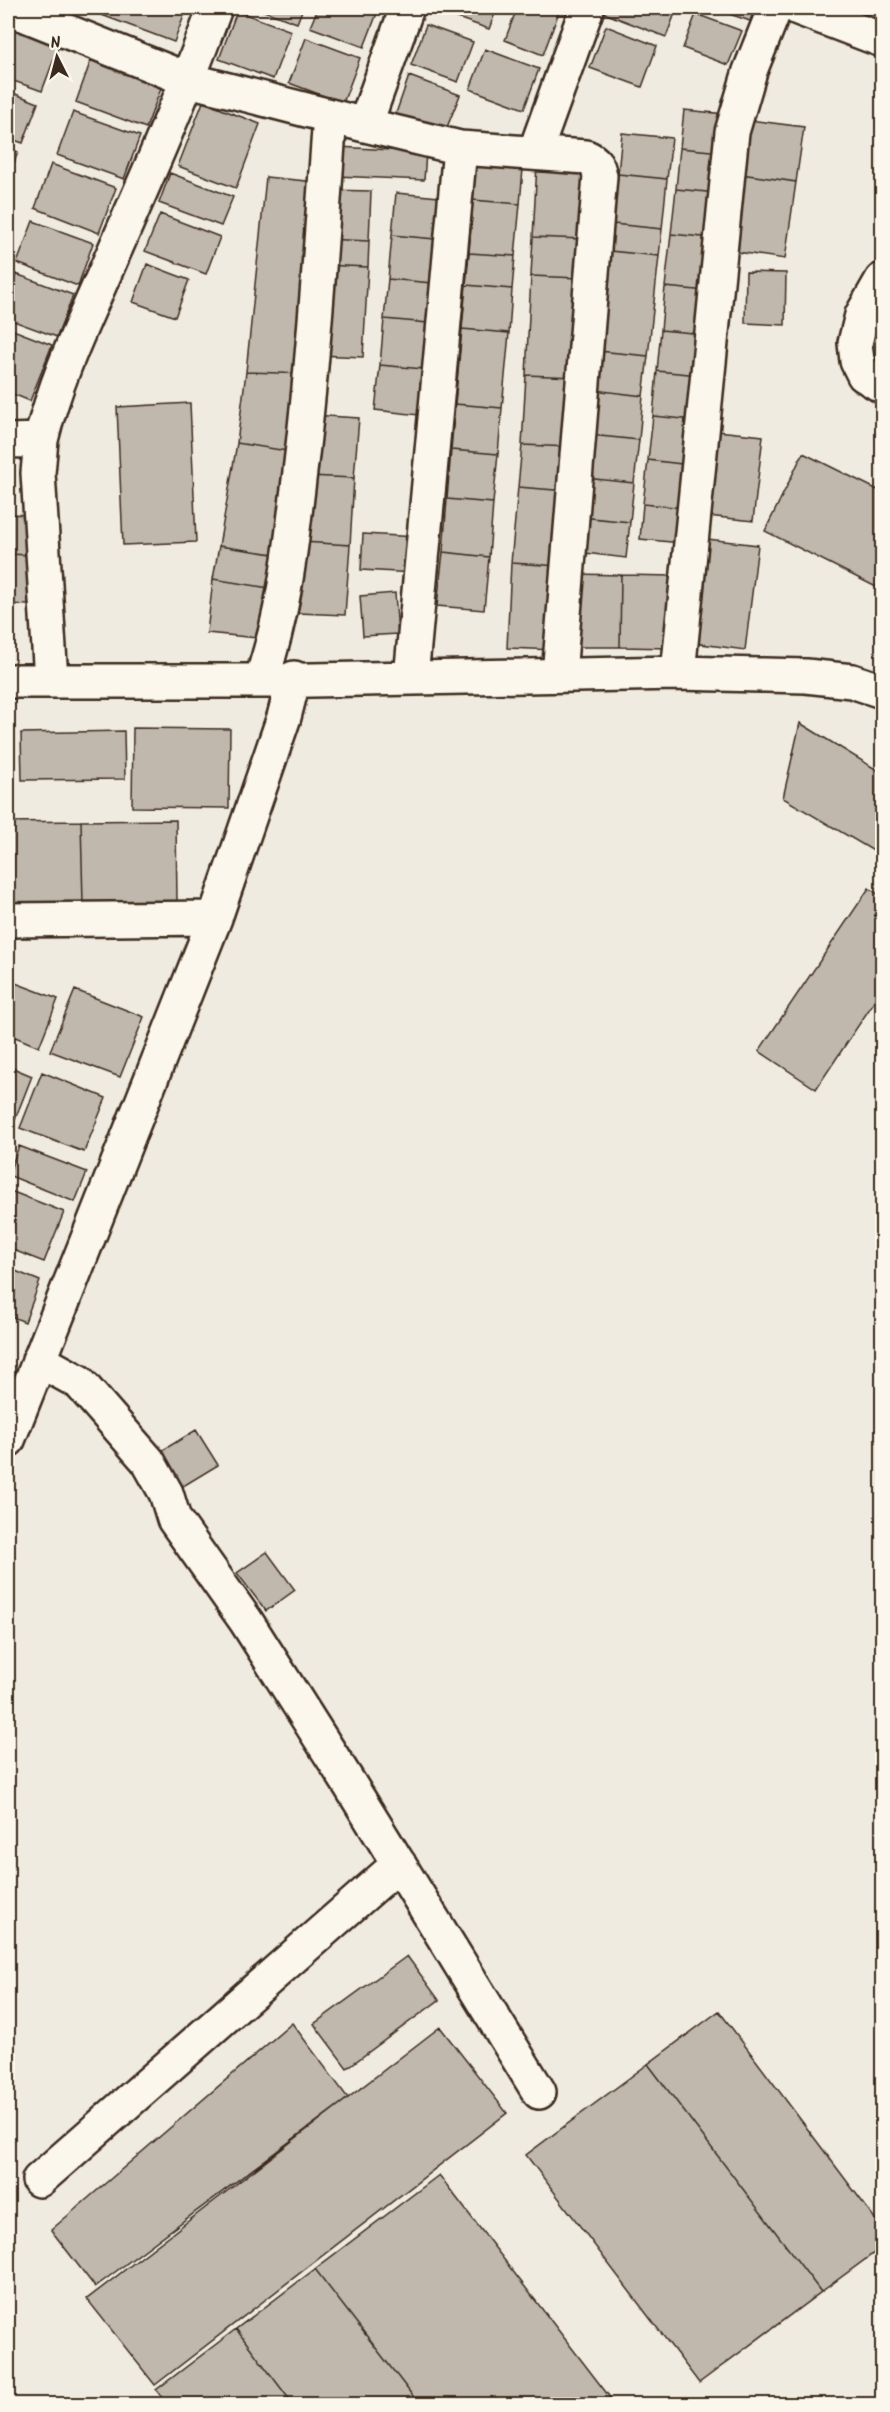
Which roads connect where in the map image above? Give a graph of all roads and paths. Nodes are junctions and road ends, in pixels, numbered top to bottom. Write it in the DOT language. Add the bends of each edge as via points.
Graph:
graph roads {
  1 [pos="8,8"];
  2 [pos="215,8"];
  3 [pos="407,8"];
  4 [pos="587,8"];
  5 [pos="774,8"];
  6 [pos="798,8"];
  7 [pos="882,40"];
  8 [pos="189,80"];
  9 [pos="330,116"];
  10 [pos="365,125"];
  11 [pos="460,148"];
  12 [pos="535,152"];
  13 [pos="882,280"];
  14 [pos="882,386"];
  15 [pos="41,440"];
  16 [pos="8,441"];
  17 [pos="678,673"];
  18 [pos="559,675"];
  19 [pos="294,678"];
  20 [pos="411,678"];
  21 [pos="51,680"];
  22 [pos="8,681"];
  23 [pos="261,681"];
  24 [pos="882,691"];
  25 [pos="215,918"];
  26 [pos="10,926"];
  27 [pos="39,1360"];
  28 [pos="8,1440"];
  29 [pos="399,1864"];
  30 [pos="539,2092"];
  31 [pos="39,2180"];
  1 -- 8 [label="street"];
  2 -- 8 [label="street"];
  3 -- 10 [label="street"];
  4 -- 12 [label="street"];
  5 -- 17 [label="street" via="732,132"];
  6 -- 7 [label="street"];
  8 -- 9 [label="street"];
  8 -- 15 [label="street" via="70,346"];
  9 -- 10 [label="street"];
  9 -- 23 [label="street" via="310,396 286,586"];
  10 -- 11 [label="street"];
  11 -- 12 [label="street"];
  11 -- 20 [label="street"];
  12 -- 18 [label="street" via="586,157 595,161 600,176"];
  13 -- 14 [label="street" via="862,315 855,343 864,375"];
  15 -- 16 [label="street"];
  15 -- 21 [label="street" via="38,473"];
  17 -- 18 [label="street"];
  17 -- 24 [label="street" via="806,676 852,681"];
  18 -- 20 [label="street"];
  19 -- 20 [label="street"];
  19 -- 23 [label="street"];
  19 -- 25 [label="street"];
  21 -- 22 [label="street"];
  21 -- 23 [label="street"];
  25 -- 26 [label="street"];
  25 -- 27 [label="street"];
  27 -- 28 [label="street"];
  27 -- 29 [label="street" via="79,1382 148,1461 166,1492 174,1519 246,1621"];
  29 -- 30 [label="street"];
  29 -- 31 [label="street"];
}
